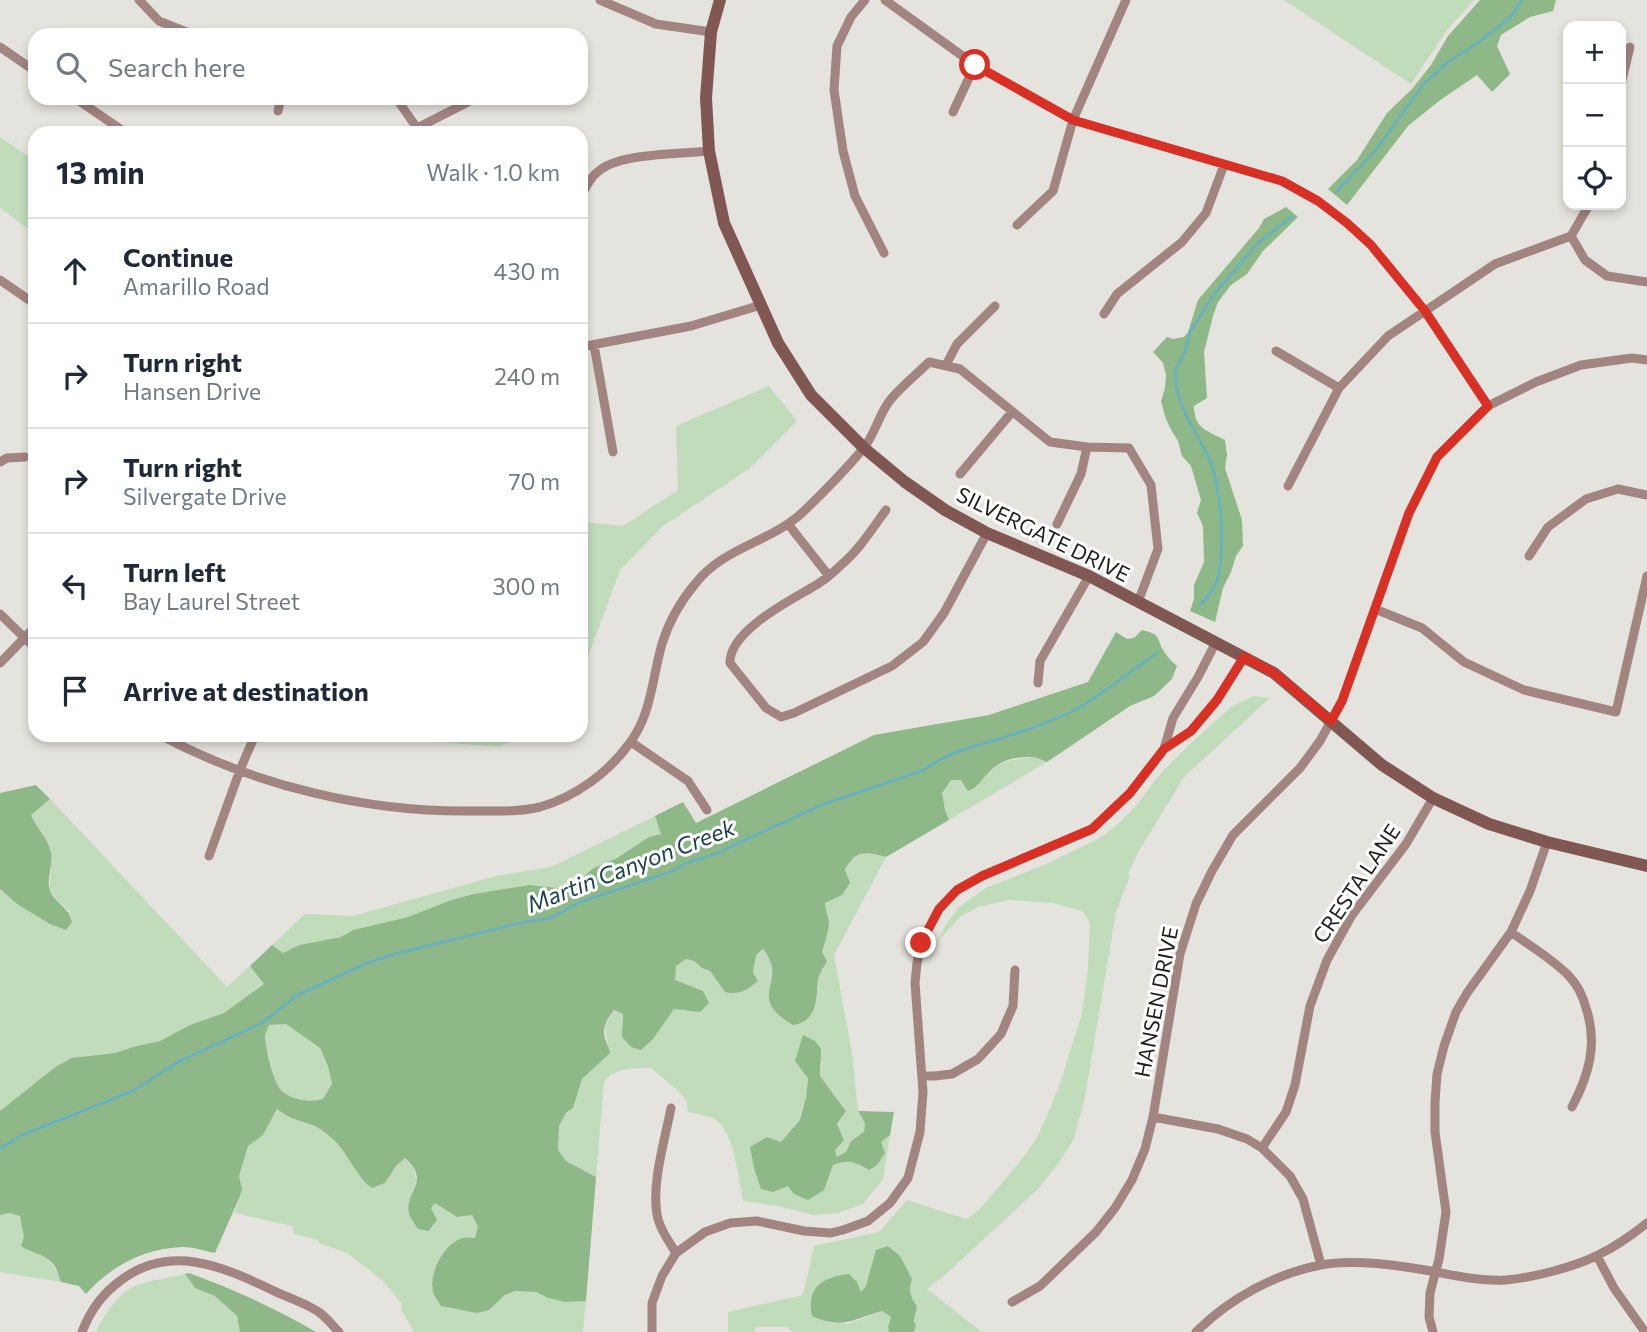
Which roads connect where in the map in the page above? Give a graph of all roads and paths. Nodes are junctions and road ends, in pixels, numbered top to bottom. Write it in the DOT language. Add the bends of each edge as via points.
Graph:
graph roads {
  1 [pos="139,0"];
  2 [pos="600,0"];
  3 [pos="720,0"];
  4 [pos="865,0"];
  5 [pos="885,0"];
  6 [pos="1126,0"];
  7 [pos="176,28"];
  8 [pos="711,32"];
  9 [pos="0,47"];
  10 [pos="1630,47"];
  11 [pos="975,65"];
  12 [pos="28,66"];
  13 [pos="1621,84"];
  14 [pos="85,105"];
  15 [pos="279,105"];
  16 [pos="401,105"];
  17 [pos="463,105"];
  18 [pos="278,111"];
  19 [pos="953,112"];
  20 [pos="1073,120"];
  21 [pos="116,126"];
  22 [pos="415,126"];
  23 [pos="425,126"];
  24 [pos="709,151"];
  25 [pos="1224,164"];
  26 [pos="588,183"];
  27 [pos="1586,210"];
  28 [pos="1017,225"];
  29 [pos="1570,236"];
  30 [pos="884,253"];
  31 [pos="1647,282"];
  32 [pos="2,284"];
  33 [pos="28,300"];
  34 [pos="761,305"];
  35 [pos="995,306"];
  36 [pos="1425,311"];
  37 [pos="1104,314"];
  38 [pos="594,345"];
  39 [pos="588,346"];
  40 [pos="1276,351"];
  41 [pos="1647,360"];
  42 [pos="946,365"];
  43 [pos="1339,388"];
  44 [pos="1488,406"];
  45 [pos="1012,412"];
  46 [pos="1087,447"];
  47 [pos="864,448"];
  48 [pos="613,452"];
  49 [pos="25,457"];
  50 [pos="0,462"];
  51 [pos="960,474"];
  52 [pos="1288,486"];
  53 [pos="1647,495"];
  54 [pos="886,510"];
  55 [pos="1057,523"];
  56 [pos="788,524"];
  57 [pos="987,533"];
  58 [pos="1529,556"];
  59 [pos="829,576"];
  60 [pos="1089,576"];
  61 [pos="1647,576"];
  62 [pos="1138,602"];
  63 [pos="1375,608"];
  64 [pos="0,614"];
  65 [pos="28,634"];
  66 [pos="24,638"];
  67 [pos="28,642"];
  68 [pos="1216,642"];
  69 [pos="1244,657"];
  70 [pos="0,663"];
  71 [pos="1038,683"];
  72 [pos="1331,721"];
  73 [pos="175,742"];
  74 [pos="252,742"];
  75 [pos="631,742"];
  76 [pos="1164,749"];
  77 [pos="240,770"];
  78 [pos="1433,798"];
  79 [pos="707,810"];
  80 [pos="1547,842"];
  81 [pos="209,856"];
  82 [pos="1647,866"];
  83 [pos="1511,932"];
  84 [pos="1015,970"];
  85 [pos="923,1076"];
  86 [pos="1572,1107"];
  87 [pos="671,1108"];
  88 [pos="1153,1118"];
  89 [pos="1262,1148"];
  90 [pos="1647,1223"];
  91 [pos="676,1253"];
  92 [pos="1597,1256"];
  93 [pos="1321,1265"];
  94 [pos="1436,1272"];
  95 [pos="1012,1302"];
  96 [pos="82,1332"];
  97 [pos="340,1332"];
  98 [pos="652,1332"];
  99 [pos="1196,1332"];
  100 [pos="1433,1332"];
  101 [pos="1645,1332"];
  1 -- 7 [label="street" via="159,21"];
  2 -- 8 [label="street" via="656,24"];
  3 -- 8 [label="street, SILVERGATE DRIVE"];
  4 -- 30 [label="street" via="850,17 837,46 834,90 842,150 855,196"];
  5 -- 11 [label="street"];
  6 -- 20 [label="street"];
  8 -- 24 [label="street, SILVERGATE DRIVE" via="706,99"];
  9 -- 12 [label="street"];
  10 -- 13 [label="street"];
  11 -- 19 [label="street"];
  11 -- 20 [label="street"];
  14 -- 21 [label="street"];
  15 -- 18 [label="street"];
  16 -- 22 [label="street"];
  17 -- 23 [label="street"];
  20 -- 25 [label="street"];
  20 -- 28 [label="street" via="1053,191"];
  24 -- 26 [label="street" via="623,159 599,170"];
  24 -- 34 [label="street, SILVERGATE DRIVE" via="724,223"];
  25 -- 36 [label="street" via="1282,181 1318,201 1371,245"];
  25 -- 37 [label="street" via="1206,214 1182,242 1117,294"];
  27 -- 29 [label="street"];
  29 -- 31 [label="street" via="1585,260 1606,276"];
  29 -- 36 [label="street" via="1494,264"];
  32 -- 33 [label="street"];
  34 -- 38 [label="street" via="691,327"];
  34 -- 47 [label="street, SILVERGATE DRIVE" via="778,343 811,395"];
  35 -- 42 [label="street" via="957,344"];
  36 -- 43 [label="street" via="1388,336"];
  36 -- 44 [label="street"];
  38 -- 39 [label="street"];
  38 -- 48 [label="street"];
  40 -- 43 [label="street"];
  41 -- 44 [label="street, HANSEN DRIVE" via="1581,365"];
  42 -- 45 [label="street" via="960,369"];
  42 -- 47 [label="street" via="929,362 890,400"];
  43 -- 52 [label="street"];
  44 -- 63 [label="street, HANSEN DRIVE" via="1437,457 1409,513"];
  45 -- 46 [label="street" via="1050,442"];
  45 -- 51 [label="street"];
  46 -- 55 [label="street" via="1081,474"];
  46 -- 62 [label="street" via="1129,448 1152,485 1158,549"];
  47 -- 56 [label="street"];
  47 -- 57 [label="street, SILVERGATE DRIVE" via="945,510"];
  49 -- 50 [label="street"];
  53 -- 58 [label="street" via="1618,489 1586,499 1548,527"];
  54 -- 59 [label="street" via="858,549"];
  56 -- 59 [label="street"];
  56 -- 75 [label="street" via="720,561 681,603 668,626 651,698"];
  57 -- 59 [label="street" via="923,642 892,666 781,717 766,708 730,663 730,655 761,618"];
  57 -- 60 [label="street, SILVERGATE DRIVE"];
  60 -- 62 [label="street, SILVERGATE DRIVE"];
  60 -- 71 [label="street" via="1040,661"];
  61 -- 63 [label="street" via="1616,712 1524,690 1464,662 1422,628"];
  62 -- 68 [label="street, SILVERGATE DRIVE"];
  63 -- 72 [label="street, HANSEN DRIVE"];
  64 -- 66 [label="street"];
  65 -- 66 [label="street"];
  66 -- 67 [label="street"];
  66 -- 70 [label="street"];
  68 -- 69 [label="street, SILVERGATE DRIVE"];
  68 -- 76 [label="street" via="1173,718"];
  69 -- 72 [label="street, SILVERGATE DRIVE" via="1274,673"];
  69 -- 76 [label="street" via="1191,731"];
  72 -- 78 [label="street, SILVERGATE DRIVE" via="1382,765"];
  72 -- 88 [label="street, HANSEN DRIVE" via="1300,768 1233,835 1196,904 1180,954"];
  73 -- 77 [label="street"];
  74 -- 77 [label="street"];
  75 -- 77 [label="street" via="609,768 564,797 539,807 509,811 383,807"];
  75 -- 79 [label="street" via="688,781"];
  76 -- 85 [label="street" via="1130,793 1092,829 982,876 957,890 939,909 916,963"];
  77 -- 81 [label="street"];
  78 -- 80 [label="street, SILVERGATE DRIVE" via="1489,824"];
  78 -- 89 [label="street, CRESTA LANE" via="1406,844 1352,915 1327,960 1310,1006 1286,1112"];
  80 -- 82 [label="street, SILVERGATE DRIVE"];
  80 -- 83 [label="street"];
  83 -- 86 [label="street" via="1570,977 1583,998 1593,1041 1590,1063"];
  83 -- 94 [label="street" via="1456,1012 1437,1074 1435,1132 1446,1212"];
  84 -- 85 [label="street" via="1013,1006 1001,1034 978,1059 952,1074"];
  85 -- 91 [label="street" via="920,1132 912,1168 898,1194 881,1212 831,1233 757,1221 730,1223 705,1232"];
  87 -- 91 [label="street" via="656,1187 658,1219"];
  88 -- 89 [label="street" via="1218,1129"];
  88 -- 95 [label="street, HANSEN DRIVE" via="1132,1180 1115,1208 1040,1286"];
  89 -- 93 [label="street" via="1290,1177 1303,1199"];
  90 -- 92 [label="street"];
  91 -- 98 [label="street" via="652,1303"];
  92 -- 94 [label="street" via="1506,1280"];
  92 -- 101 [label="street"];
  93 -- 94 [label="street" via="1368,1262"];
  93 -- 99 [label="street" via="1250,1291"];
  94 -- 100 [label="street" via="1430,1293"];
  96 -- 97 [label="street" via="101,1298 121,1280 160,1261 180,1260 242,1275 320,1313"];
}
